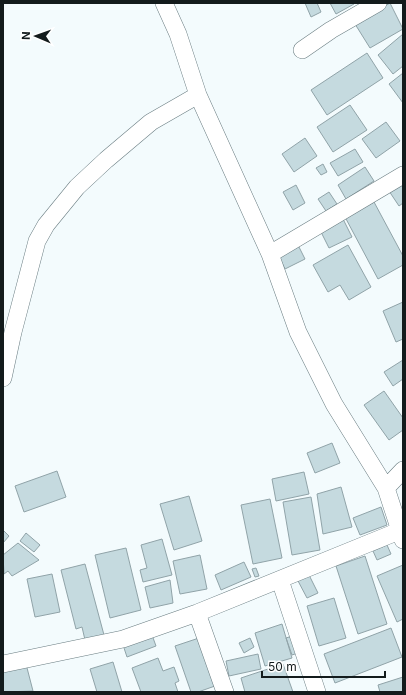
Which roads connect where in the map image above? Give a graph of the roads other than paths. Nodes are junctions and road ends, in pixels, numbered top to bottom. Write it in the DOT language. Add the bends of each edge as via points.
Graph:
graph roads {
  1 [pos="164,3"];
  2 [pos="378,3"];
  3 [pos="302,50"];
  4 [pos="198,95"];
  5 [pos="403,175"];
  6 [pos="270,254"];
  7 [pos="3,378"];
  8 [pos="403,470"];
  9 [pos="386,488"];
  10 [pos="401,535"];
  11 [pos="280,580"];
  12 [pos="198,613"];
  13 [pos="3,664"];
  14 [pos="225,692"];
  15 [pos="317,692"];
  1 -- 4 [label="street" via="178,34"];
  2 -- 3 [label="street"];
  4 -- 6 [label="street"];
  4 -- 7 [label="street" via="151,122 106,160 77,187 46,225 37,241"];
  5 -- 6 [label="street"];
  6 -- 9 [label="street" via="298,332 334,404"];
  8 -- 9 [label="street"];
  9 -- 10 [label="street"];
  10 -- 11 [label="street"];
  11 -- 12 [label="street"];
  11 -- 15 [label="street"];
  12 -- 13 [label="street" via="123,639"];
  12 -- 14 [label="street"];
}
